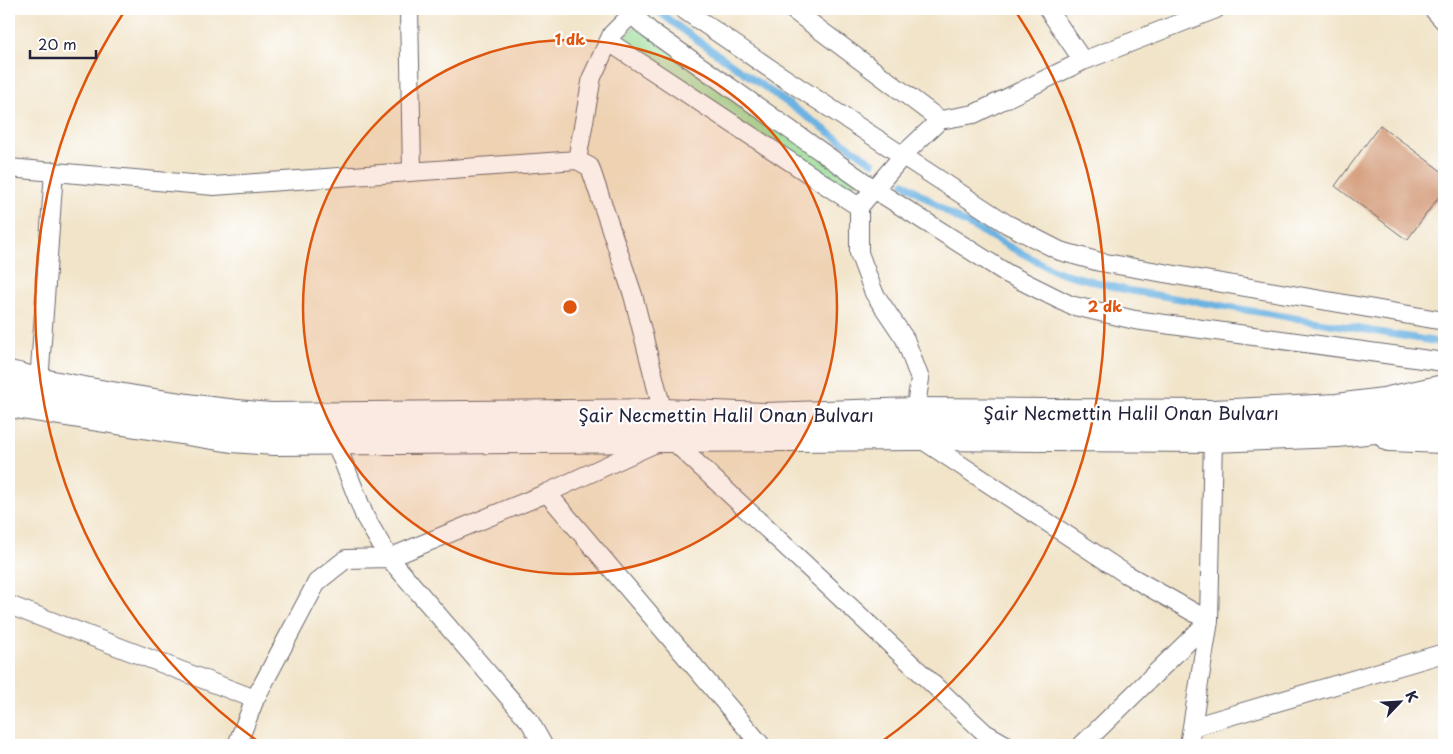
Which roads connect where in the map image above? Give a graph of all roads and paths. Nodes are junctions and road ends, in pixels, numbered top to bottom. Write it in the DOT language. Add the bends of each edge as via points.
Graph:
graph roads {
  1 [pos="409,9"];
  2 [pos="683,9"];
  3 [pos="792,9"];
  4 [pos="1048,9"];
  5 [pos="1216,9"];
  6 [pos="1433,9"];
  7 [pos="629,11"];
  8 [pos="1444,21"];
  9 [pos="609,42"];
  10 [pos="1083,61"];
  11 [pos="940,120"];
  12 [pos="903,156"];
  13 [pos="577,160"];
  14 [pos="9,168"];
  15 [pos="54,171"];
  16 [pos="412,172"];
  17 [pos="874,189"];
  18 [pos="859,207"];
  19 [pos="1444,321"];
  20 [pos="1444,362"];
  21 [pos="10,375"];
  22 [pos="39,383"];
  23 [pos="1444,389"];
  24 [pos="9,403"];
  25 [pos="1444,415"];
  26 [pos="915,424"];
  27 [pos="666,425"];
  28 [pos="1338,433"];
  29 [pos="1213,438"];
  30 [pos="1444,439"];
  31 [pos="335,441"];
  32 [pos="547,493"];
  33 [pos="389,558"];
  34 [pos="9,605"];
  35 [pos="1209,621"];
  36 [pos="1444,653"];
  37 [pos="254,699"];
  38 [pos="1192,727"];
  39 [pos="236,745"];
  40 [pos="543,745"];
  41 [pos="761,745"];
  42 [pos="1006,745"];
  43 [pos="1082,745"];
  44 [pos="1189,745"];
  1 -- 16 [label="street"];
  2 -- 12 [label="street"];
  3 -- 11 [label="street"];
  4 -- 10 [label="street"];
  5 -- 10 [label="street"];
  6 -- 8 [label="street"];
  7 -- 9 [label="street"];
  7 -- 17 [label="street" via="695,64"];
  9 -- 13 [label="street" via="592,77"];
  9 -- 18 [label="street"];
  10 -- 11 [label="street" via="974,114"];
  11 -- 12 [label="street"];
  12 -- 17 [label="street"];
  12 -- 19 [label="street" via="1007,224 1060,251 1100,262"];
  13 -- 16 [label="street"];
  13 -- 27 [label="street" via="590,167 633,295"];
  14 -- 15 [label="street"];
  15 -- 16 [label="street" via="214,186"];
  15 -- 22 [label="street"];
  17 -- 18 [label="street"];
  17 -- 20 [label="street" via="1008,274 1070,305 1135,320"];
  18 -- 26 [label="street" via="859,253 874,293 906,339 920,379"];
  21 -- 22 [label="main road, Şair Necmettin Halil Onan Bulvarı"];
  22 -- 27 [label="main road, Şair Necmettin Halil Onan Bulvarı" via="270,418"];
  23 -- 26 [label="main road, Şair Necmettin Halil Onan Bulvarı" via="1337,408"];
  24 -- 31 [label="main road, Şair Necmettin Halil Onan Bulvarı" via="232,438"];
  25 -- 28 [label="main road, Şair Necmettin Halil Onan Bulvarı" via="1384,428"];
  26 -- 27 [label="main road, Şair Necmettin Halil Onan Bulvarı"];
  26 -- 29 [label="main road, Şair Necmettin Halil Onan Bulvarı"];
  26 -- 35 [label="street" via="1126,574"];
  27 -- 31 [label="main road, Şair Necmettin Halil Onan Bulvarı"];
  27 -- 32 [label="street"];
  27 -- 42 [label="street" via="985,733"];
  28 -- 29 [label="main road, Şair Necmettin Halil Onan Bulvarı"];
  28 -- 30 [label="main road"];
  29 -- 35 [label="street"];
  31 -- 33 [label="street" via="365,517"];
  32 -- 33 [label="street"];
  32 -- 41 [label="street"];
  33 -- 37 [label="street" via="346,559 317,582"];
  33 -- 40 [label="street" via="530,722"];
  34 -- 37 [label="street"];
  35 -- 38 [label="street"];
  35 -- 43 [label="street"];
  36 -- 38 [label="street"];
  37 -- 39 [label="street"];
  38 -- 44 [label="street"];
}
